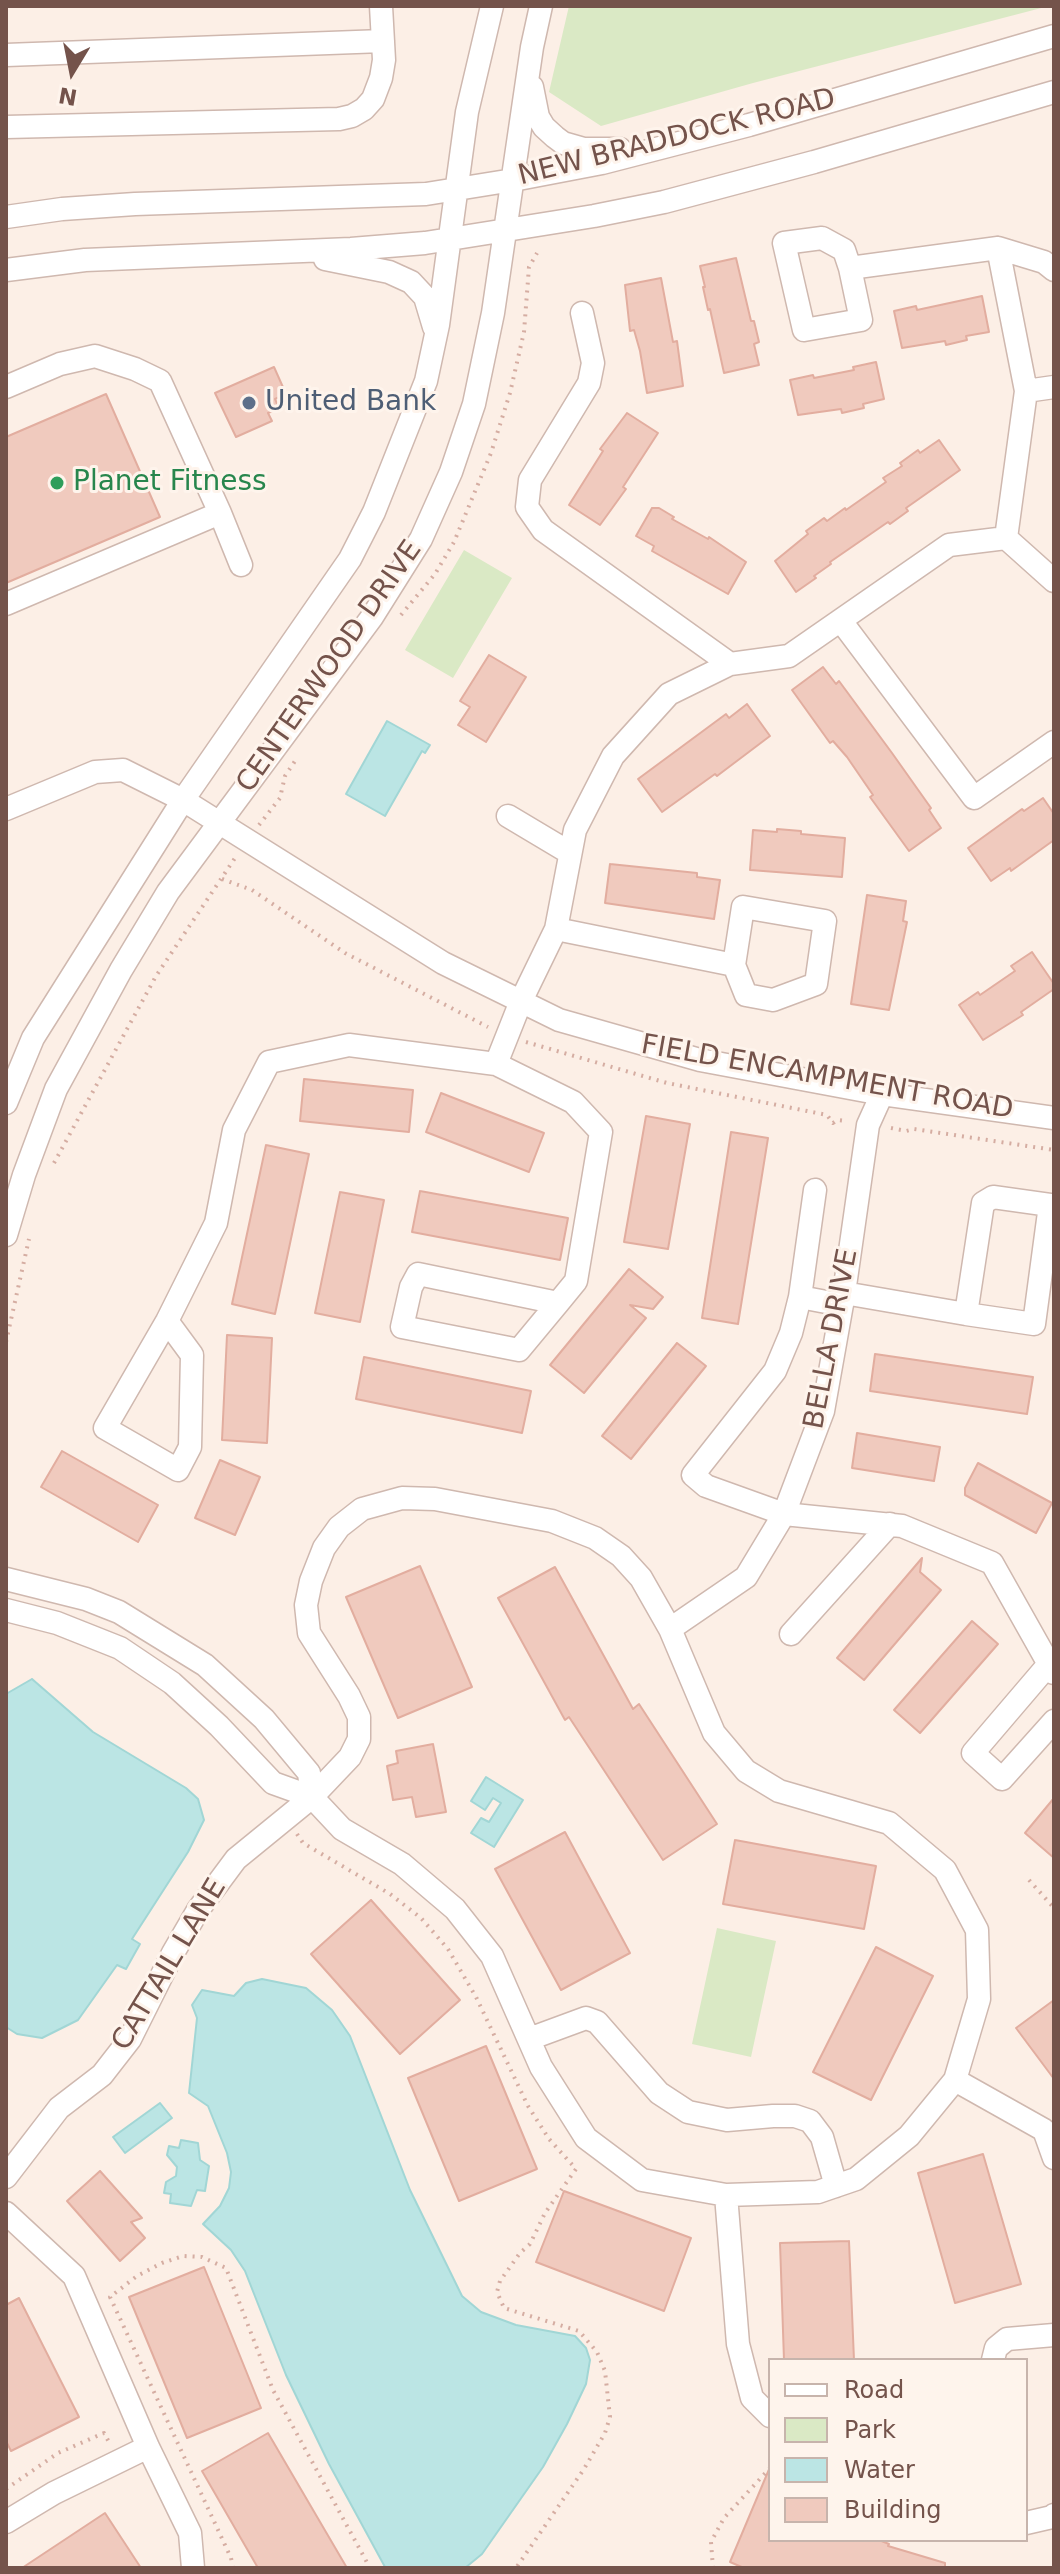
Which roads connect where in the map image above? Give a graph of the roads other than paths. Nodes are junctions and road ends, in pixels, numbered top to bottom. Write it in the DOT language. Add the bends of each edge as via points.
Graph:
graph roads {
  1 [pos="381,6"];
  2 [pos="492,6"];
  3 [pos="541,6"];
  4 [pos="1054,36"];
  5 [pos="383,41"];
  6 [pos="6,55"];
  7 [pos="529,69"];
  8 [pos="1054,92"];
  9 [pos="6,127"];
  10 [pos="661,148"];
  11 [pos="513,180"];
  12 [pos="457,189"];
  13 [pos="6,217"];
  14 [pos="506,231"];
  15 [pos="450,239"];
  16 [pos="998,248"];
  17 [pos="285,250"];
  18 [pos="850,268"];
  19 [pos="6,270"];
  20 [pos="1054,270"];
  21 [pos="582,313"];
  22 [pos="435,340"];
  23 [pos="6,387"];
  24 [pos="1054,387"];
  25 [pos="1026,391"];
  26 [pos="220,513"];
  27 [pos="1006,538"];
  28 [pos="241,565"];
  29 [pos="1054,581"];
  30 [pos="6,604"];
  31 [pos="841,621"];
  32 [pos="730,664"];
  33 [pos="1054,742"];
  34 [pos="183,800"];
  35 [pos="6,809"];
  36 [pos="508,816"];
  37 [pos="220,824"];
  38 [pos="570,853"];
  39 [pos="556,929"];
  40 [pos="734,965"];
  41 [pos="521,1001"];
  42 [pos="496,1064"];
  43 [pos="882,1094"];
  44 [pos="6,1103"];
  45 [pos="1054,1118"];
  46 [pos="815,1190"];
  47 [pos="6,1235"];
  48 [pos="800,1297"];
  49 [pos="843,1299"];
  50 [pos="558,1303"];
  51 [pos="966,1314"];
  52 [pos="167,1321"];
  53 [pos="784,1514"];
  54 [pos="890,1524"];
  55 [pos="6,1579"];
  56 [pos="6,1610"];
  57 [pos="670,1629"];
  58 [pos="791,1634"];
  59 [pos="1051,1668"];
  60 [pos="1054,1721"];
  61 [pos="312,1797"];
  62 [pos="529,2039"];
  63 [pos="955,2080"];
  64 [pos="1054,2158"];
  65 [pos="6,2177"];
  66 [pos="836,2186"];
  67 [pos="726,2195"];
  68 [pos="6,2213"];
  69 [pos="1054,2335"];
  70 [pos="994,2358"];
  71 [pos="768,2414"];
  72 [pos="148,2447"];
  73 [pos="1054,2515"];
  74 [pos="6,2522"];
  75 [pos="1028,2523"];
  76 [pos="193,2568"];
  1 -- 5 [label="street"];
  2 -- 12 [label="street, CENTERWOOD DRIVE" via="467,112"];
  3 -- 7 [label="street, CENTERWOOD DRIVE"];
  4 -- 10 [label="street, NEW BRADDOCK ROAD"];
  5 -- 6 [label="street"];
  5 -- 9 [label="street" via="377,91 364,109 339,119"];
  7 -- 10 [label="street" via="538,117 563,143 584,149"];
  7 -- 11 [label="street, CENTERWOOD DRIVE"];
  8 -- 14 [label="street, NEW BRADDOCK ROAD" via="679,198"];
  10 -- 11 [label="street, NEW BRADDOCK ROAD"];
  11 -- 12 [label="street, NEW BRADDOCK ROAD"];
  11 -- 14 [label="street, CENTERWOOD DRIVE"];
  12 -- 13 [label="street, NEW BRADDOCK ROAD" via="335,199 135,204"];
  12 -- 15 [label="street, CENTERWOOD DRIVE"];
  14 -- 15 [label="street, NEW BRADDOCK ROAD"];
  14 -- 37 [label="street, CENTERWOOD DRIVE" via="474,404 421,539 372,617"];
  15 -- 17 [label="street, NEW BRADDOCK ROAD"];
  15 -- 22 [label="street, CENTERWOOD DRIVE"];
  16 -- 18 [label="street"];
  16 -- 20 [label="street"];
  16 -- 25 [label="street"];
  17 -- 19 [label="street, NEW BRADDOCK ROAD" via="85,260"];
  17 -- 22 [label="street" via="389,272 411,282 425,297"];
  18 -- 18 [label="street" via="844,250 822,238 784,243 804,330 861,320"];
  21 -- 32 [label="street" via="593,363 589,383 530,480 527,507 543,530"];
  22 -- 34 [label="street, CENTERWOOD DRIVE" via="405,438 350,559"];
  23 -- 26 [label="street" via="95,356 160,381"];
  24 -- 25 [label="street"];
  25 -- 27 [label="street"];
  26 -- 28 [label="street"];
  26 -- 30 [label="street"];
  27 -- 29 [label="street"];
  27 -- 31 [label="street" via="949,545"];
  31 -- 32 [label="street" via="789,656"];
  31 -- 33 [label="street" via="974,798"];
  32 -- 38 [label="street" via="669,694 613,756 575,830"];
  34 -- 35 [label="street, FIELD ENCAMPMENT ROAD" via="123,770 95,772"];
  34 -- 37 [label="street, FIELD ENCAMPMENT ROAD"];
  34 -- 44 [label="street, CENTERWOOD DRIVE" via="33,1038"];
  36 -- 38 [label="street"];
  37 -- 41 [label="street, FIELD ENCAMPMENT ROAD" via="443,963"];
  37 -- 47 [label="street, CENTERWOOD DRIVE" via="168,892 56,1089"];
  38 -- 39 [label="street"];
  39 -- 40 [label="street"];
  39 -- 41 [label="street"];
  40 -- 40 [label="street" via="746,995 773,1000 816,984 825,921 743,907"];
  41 -- 42 [label="street"];
  41 -- 43 [label="street, FIELD ENCAMPMENT ROAD" via="559,1020 700,1060"];
  42 -- 50 [label="street" via="573,1102 601,1132 576,1281"];
  42 -- 52 [label="street" via="349,1045 269,1062 234,1130 216,1223"];
  43 -- 45 [label="street, FIELD ENCAMPMENT ROAD"];
  43 -- 49 [label="street, BELLA DRIVE" via="868,1125"];
  46 -- 48 [label="street"];
  48 -- 49 [label="street"];
  48 -- 53 [label="street" via="775,1371 693,1475 706,1486"];
  49 -- 51 [label="street"];
  49 -- 53 [label="street, BELLA DRIVE" via="823,1411"];
  50 -- 50 [label="street" via="519,1350 402,1327 418,1274"];
  51 -- 51 [label="street" via="1034,1324 1050,1205 993,1197 983,1203"];
  52 -- 52 [label="street" via="105,1428 178,1470 190,1447 192,1355"];
  53 -- 54 [label="street"];
  53 -- 57 [label="street, BELLA DRIVE" via="746,1577"];
  54 -- 58 [label="street"];
  54 -- 59 [label="street" via="992,1563"];
  55 -- 61 [label="street" via="119,1612 205,1665 264,1719 309,1773"];
  56 -- 61 [label="street" via="120,1648 172,1683 273,1783"];
  57 -- 61 [label="street, CATTAIL LANE" via="641,1578 621,1556 595,1538 552,1521 435,1499 402,1498 362,1509 324,1548 306,1605 309,1633 359,1717 359,1739 350,1757"];
  57 -- 63 [label="street, CATTAIL LANE" via="714,1733 746,1771 779,1791 889,1823 945,1870 977,1930 979,1999"];
  59 -- 60 [label="street" via="973,1753 1002,1779"];
  61 -- 62 [label="street" via="342,1829 402,1864 455,1909 492,1956"];
  61 -- 65 [label="street, CATTAIL LANE" via="236,1859 198,1910 130,2039 102,2075 59,2108"];
  62 -- 66 [label="street" via="586,2018 597,2022 659,2093 688,2112 727,2120 795,2116 810,2121 822,2137"];
  62 -- 67 [label="street" via="586,2138 642,2180"];
  63 -- 64 [label="street" via="1044,2130"];
  63 -- 66 [label="street" via="909,2136 856,2179"];
  66 -- 67 [label="street" via="818,2192"];
  67 -- 71 [label="street" via="738,2344 752,2398"];
  68 -- 72 [label="street" via="74,2276"];
  69 -- 70 [label="street" via="1007,2339"];
  72 -- 74 [label="street"];
  72 -- 76 [label="street" via="190,2533"];
  73 -- 75 [label="street"];
}
